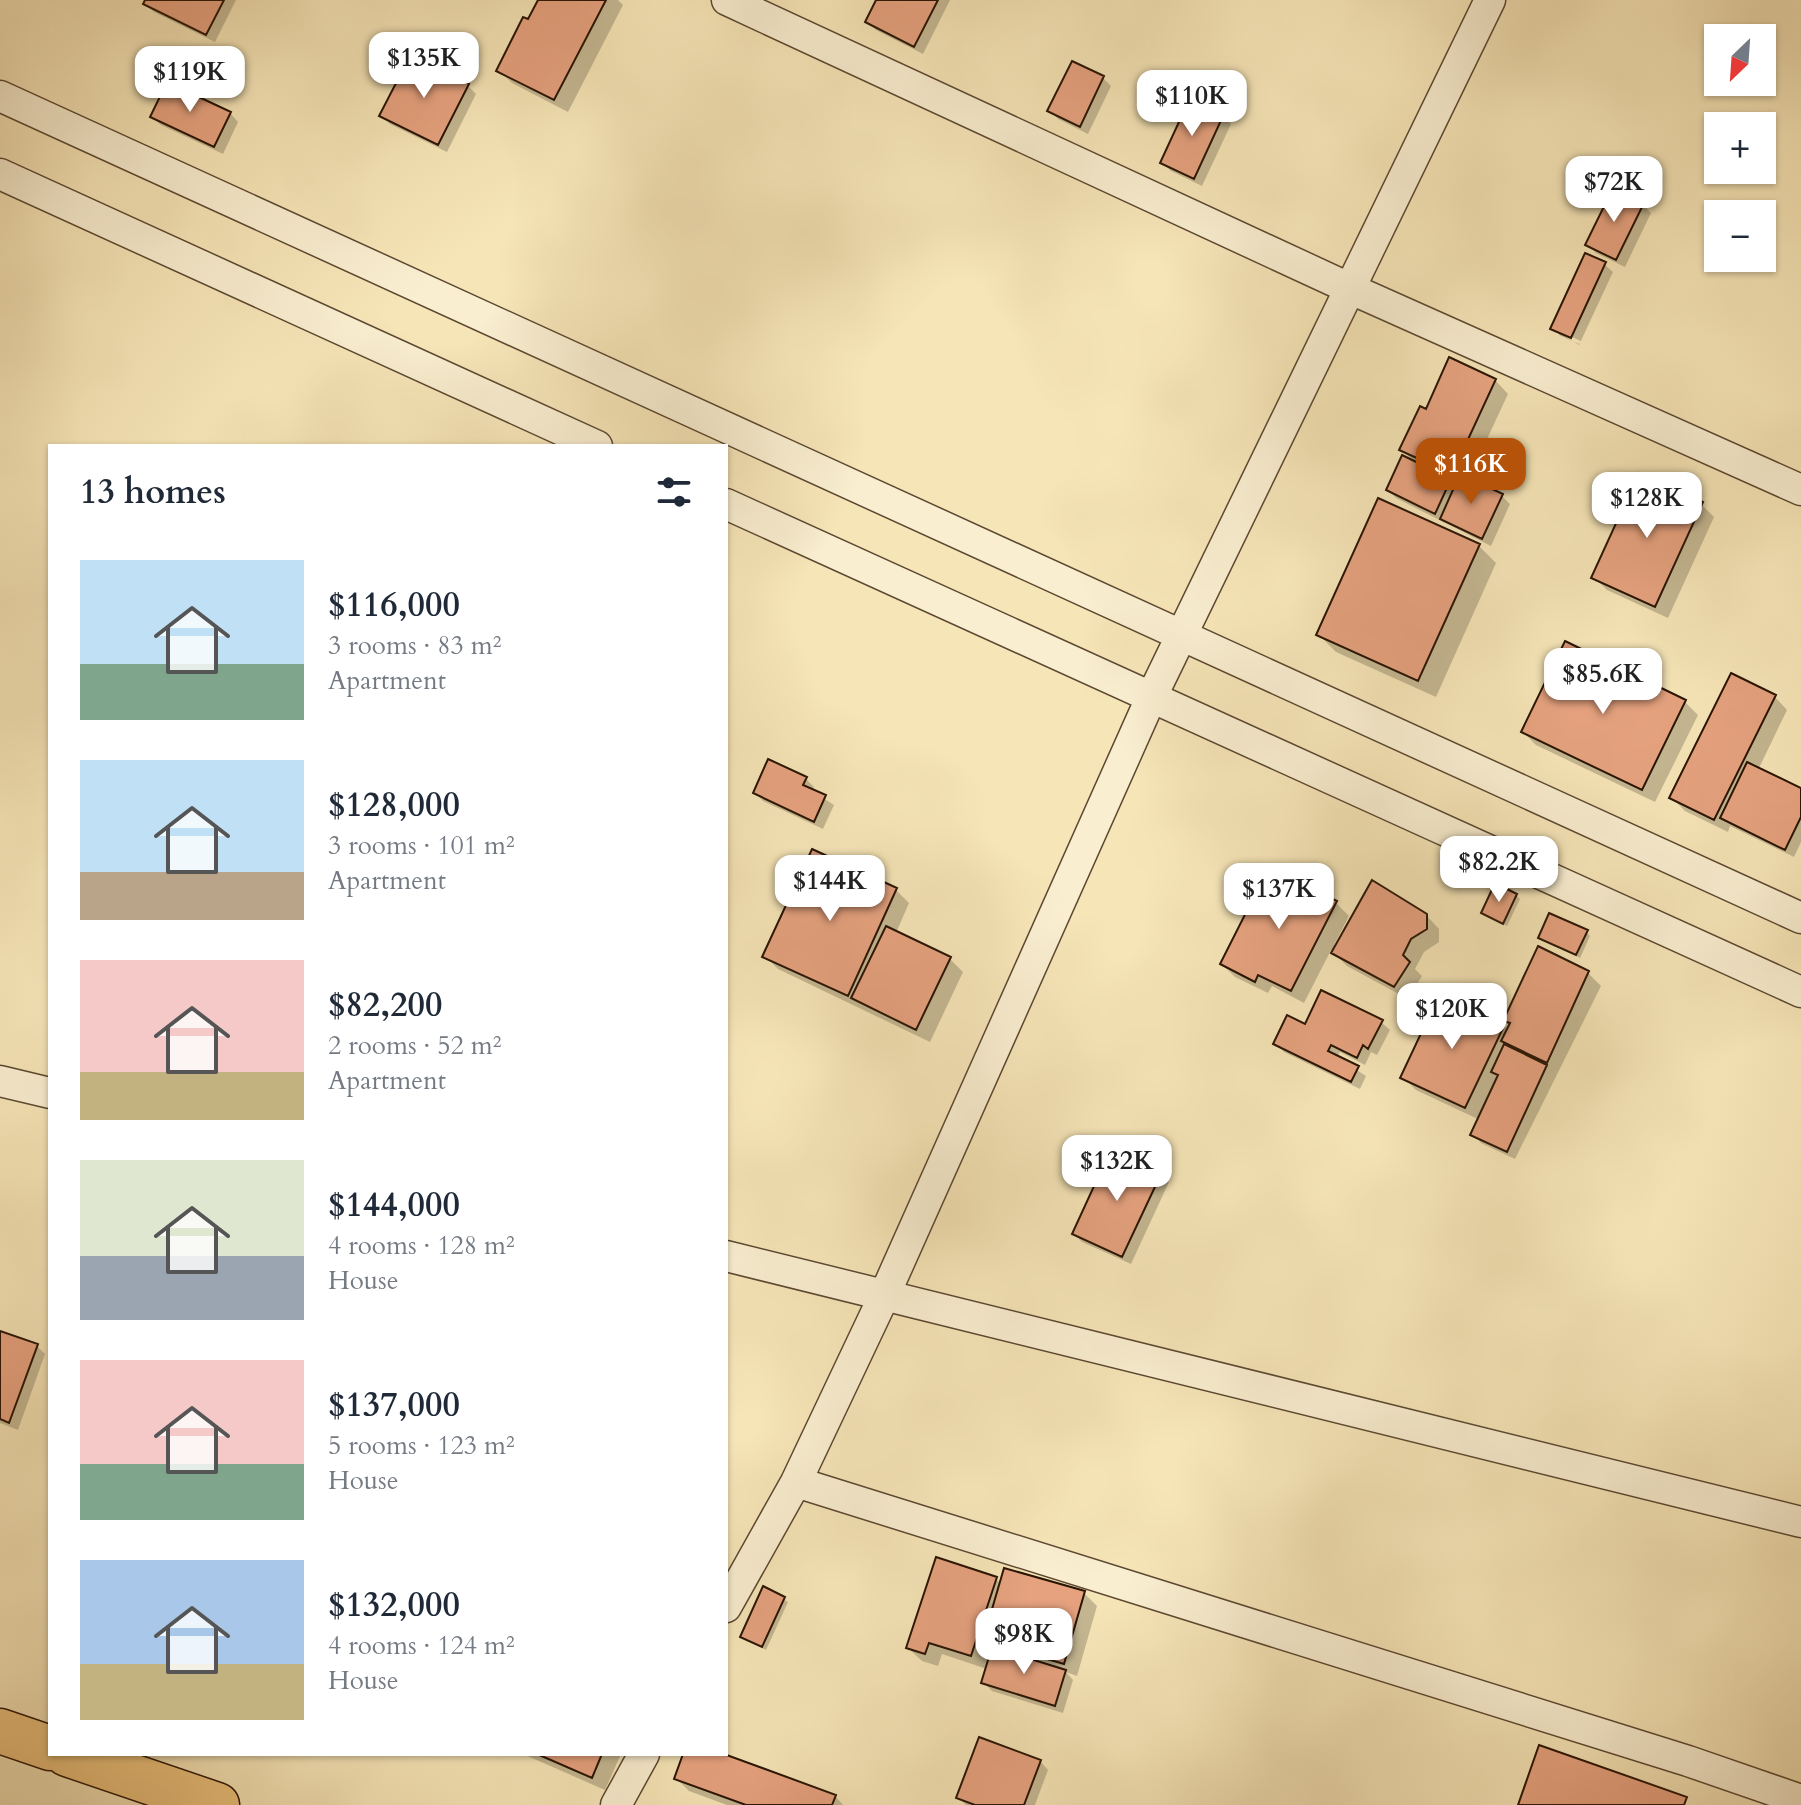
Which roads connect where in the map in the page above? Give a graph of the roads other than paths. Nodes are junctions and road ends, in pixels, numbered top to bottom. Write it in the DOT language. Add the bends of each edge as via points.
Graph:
graph roads {
  1 [pos="727,0"];
  2 [pos="1490,0"];
  3 [pos="0,96"];
  4 [pos="0,174"];
  5 [pos="1351,289"];
  6 [pos="593,444"];
  7 [pos="1801,490"];
  8 [pos="728,505"];
  9 [pos="1184,635"];
  10 [pos="1151,698"];
  11 [pos="1801,918"];
  12 [pos="1801,992"];
  13 [pos="0,1081"];
  14 [pos="48,1093"];
  15 [pos="728,1256"];
  16 [pos="885,1294"];
  17 [pos="796,1482"];
  18 [pos="1801,1522"];
  19 [pos="728,1603"];
  20 [pos="0,1731"];
  21 [pos="48,1747"];
  22 [pos="73,1756"];
  23 [pos="643,1756"];
  24 [pos="1801,1800"];
  25 [pos="217,1805"];
  26 [pos="616,1805"];
  1 -- 5 [label="street"];
  2 -- 5 [label="street"];
  3 -- 9 [label="street"];
  4 -- 6 [label="street"];
  5 -- 7 [label="street"];
  5 -- 9 [label="street"];
  8 -- 10 [label="street"];
  9 -- 10 [label="street"];
  9 -- 11 [label="street"];
  10 -- 12 [label="street"];
  10 -- 16 [label="street"];
  13 -- 14 [label="street"];
  15 -- 16 [label="street"];
  16 -- 17 [label="street"];
  16 -- 18 [label="street"];
  17 -- 19 [label="street"];
  17 -- 24 [label="street"];
  20 -- 21 [label="highway"];
  22 -- 25 [label="highway"];
  23 -- 26 [label="street"];
}
